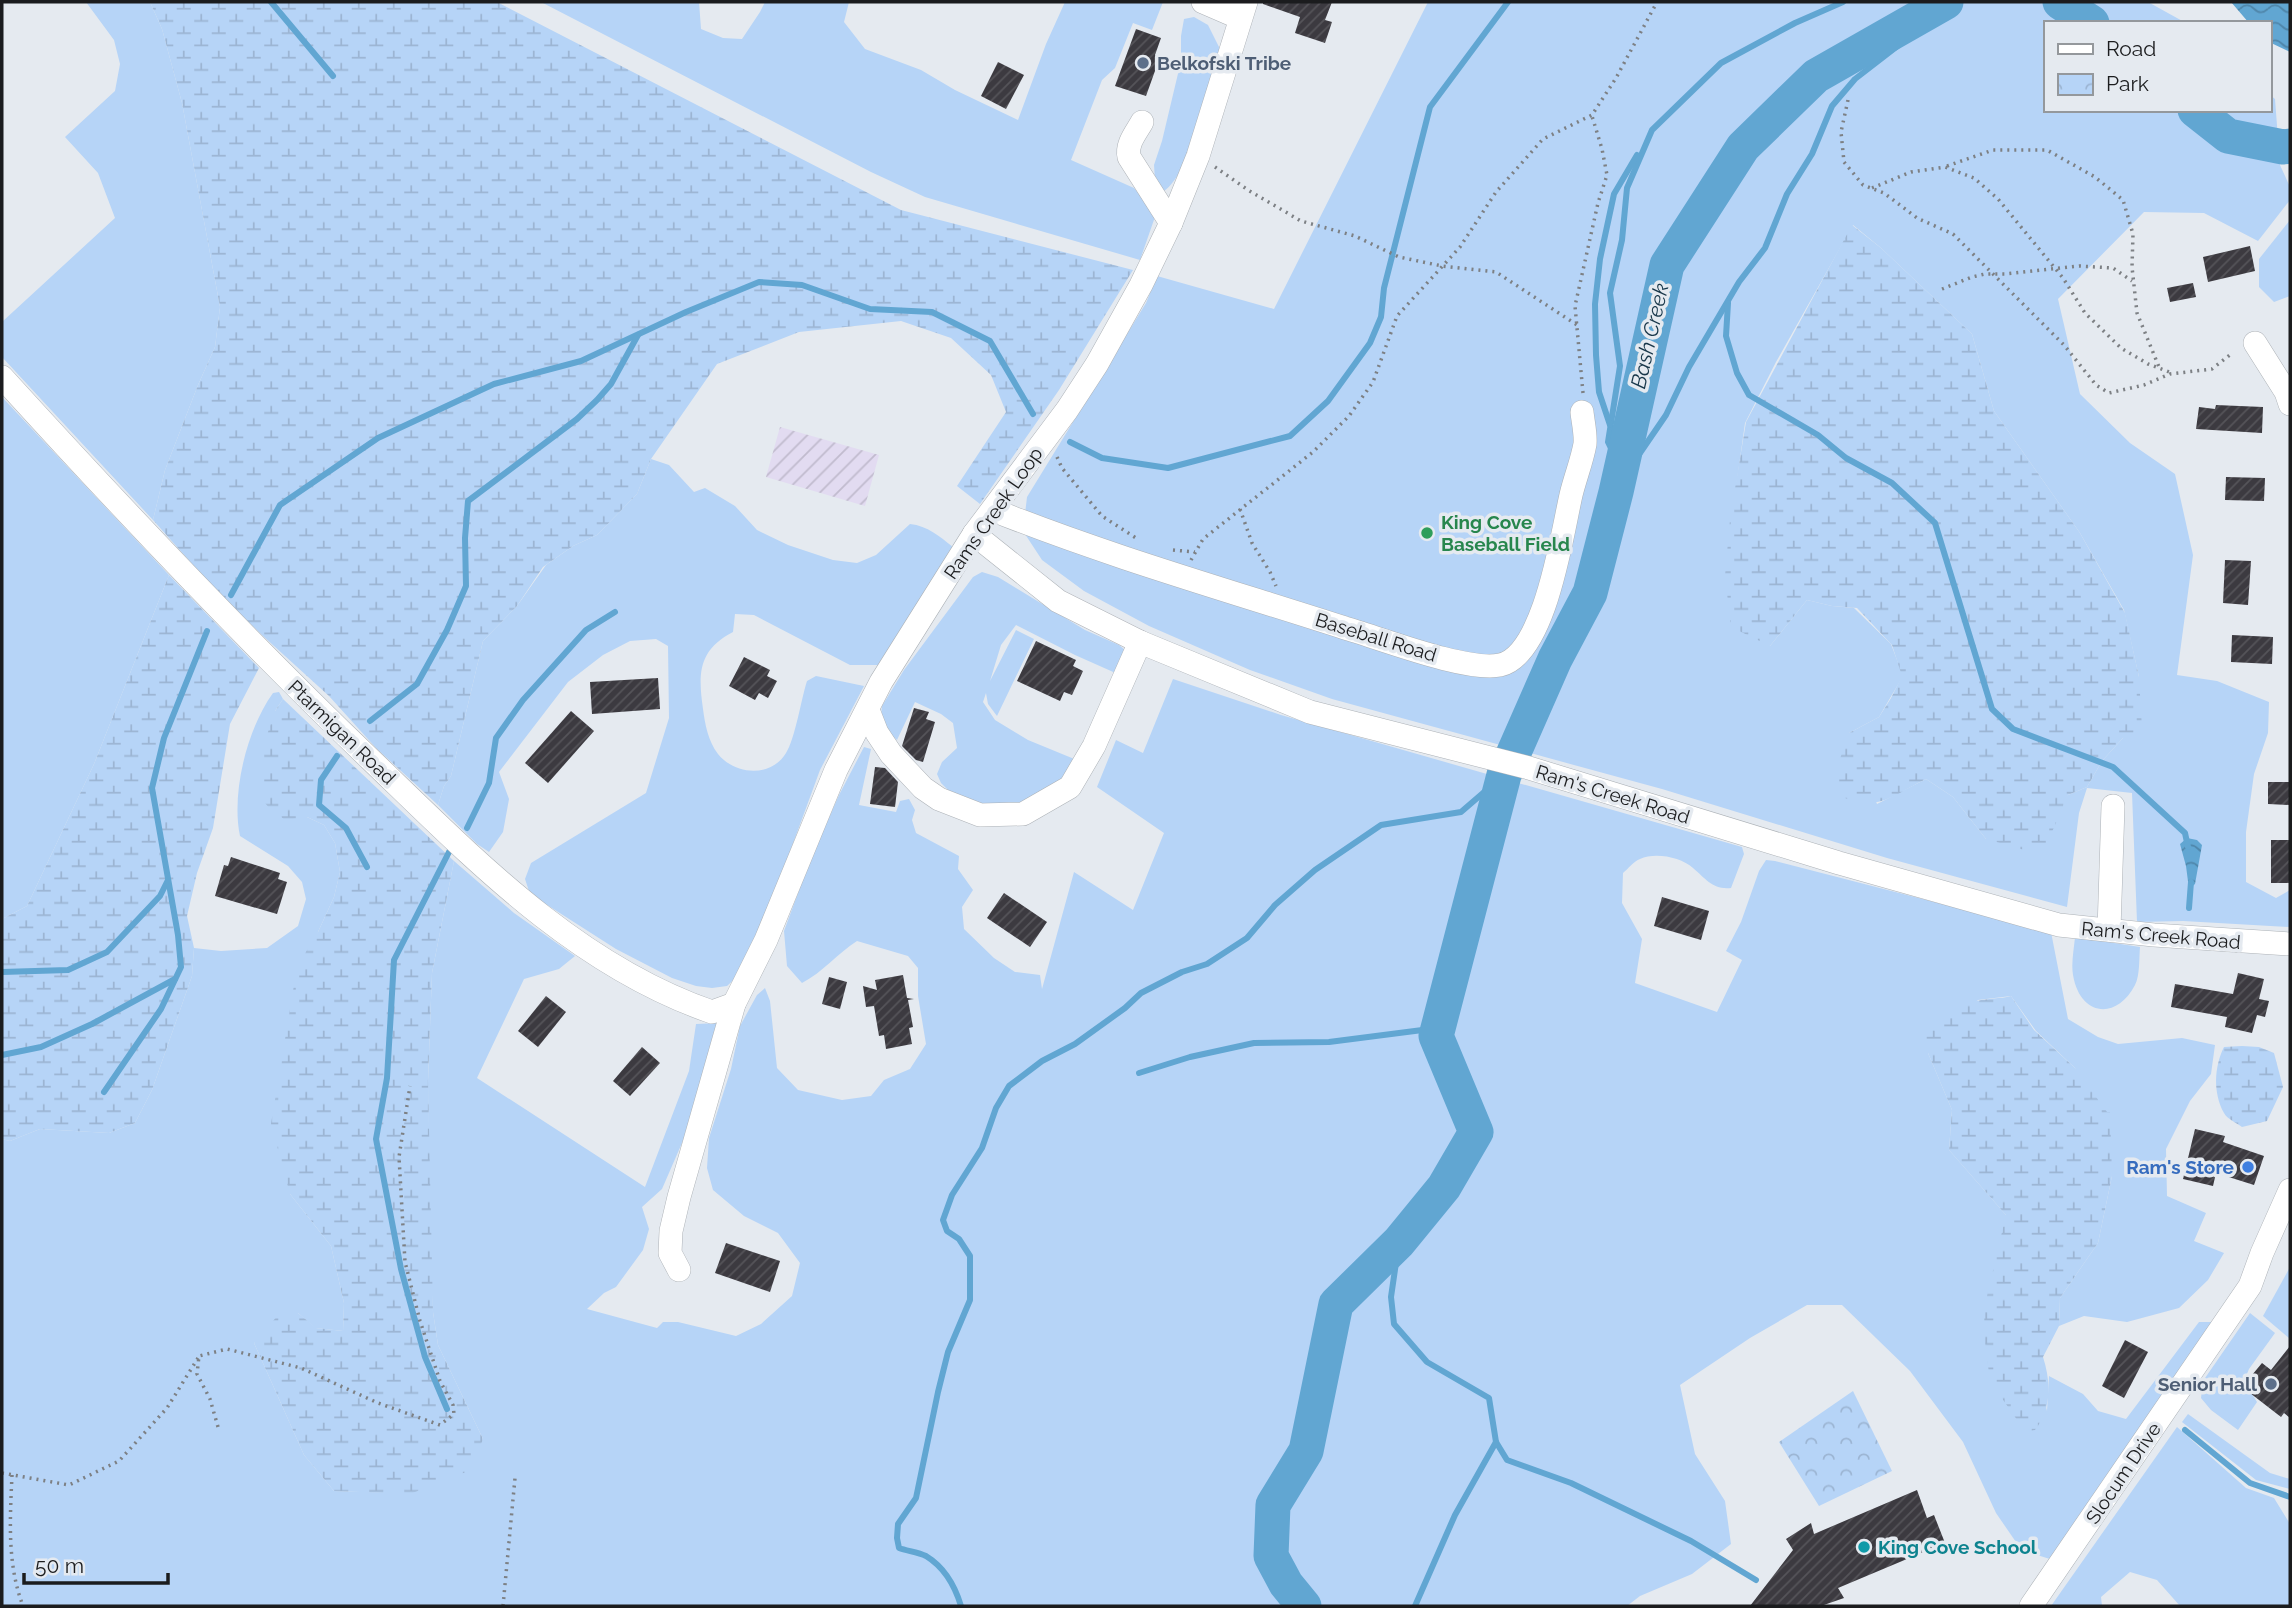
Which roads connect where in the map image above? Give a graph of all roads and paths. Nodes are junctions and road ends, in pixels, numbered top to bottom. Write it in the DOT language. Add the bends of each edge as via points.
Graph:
graph roads {
  1 [pos="1203,2"];
  2 [pos="1657,2"];
  3 [pos="1243,10"];
  4 [pos="1848,100"];
  5 [pos="1592,116"];
  6 [pos="1142,122"];
  7 [pos="1198,156"];
  8 [pos="1945,167"];
  9 [pos="1872,188"];
  10 [pos="1171,223"];
  11 [pos="1443,266"];
  12 [pos="2056,269"];
  13 [pos="1991,273"];
  14 [pos="2133,282"];
  15 [pos="1942,289"];
  16 [pos="1577,325"];
  17 [pos="2255,342"];
  18 [pos="2231,354"];
  19 [pos="2160,368"];
  20 [pos="2174,374"];
  21 [pos="2,377"];
  22 [pos="2290,404"];
  23 [pos="1582,412"];
  24 [pos="1047,436"];
  25 [pos="1240,509"];
  26 [pos="993,510"];
  27 [pos="974,534"];
  28 [pos="1148,542"];
  29 [pos="1161,546"];
  30 [pos="1195,552"];
  31 [pos="1182,577"];
  32 [pos="1290,612"];
  33 [pos="1140,642"];
  34 [pos="868,710"];
  35 [pos="2113,806"];
  36 [pos="2109,930"];
  37 [pos="2290,944"];
  38 [pos="734,1004"];
  39 [pos="410,1086"];
  40 [pos="2290,1190"];
  41 [pos="679,1270"];
  42 [pos="199,1356"];
  43 [pos="218,1427"];
  44 [pos="2,1473"];
  45 [pos="12,1475"];
  46 [pos="515,1478"];
  47 [pos="23,1606"];
  48 [pos="503,1606"];
  49 [pos="2031,1606"];
  1 -- 3 [label="street"];
  2 -- 5 [label="path"];
  3 -- 7 [label="street, Rams Creek Loop"];
  4 -- 9 [label="path" via="1841,132 1844,162 1863,185"];
  5 -- 11 [label="path" via="1543,139 1496,192"];
  5 -- 16 [label="path" via="1607,175 1574,306"];
  6 -- 10 [label="street" via="1131,141 1129,157"];
  7 -- 10 [label="street, Rams Creek Loop"];
  7 -- 11 [label="path" via="1301,221 1355,236 1399,257"];
  8 -- 9 [label="path" via="1911,172"];
  8 -- 12 [label="path" via="1974,178 1998,199"];
  8 -- 14 [label="path" via="1993,150 2047,150 2095,177 2123,200 2133,234"];
  9 -- 13 [label="path" via="1917,218 1953,234"];
  10 -- 24 [label="street, Rams Creek Loop" via="1097,364"];
  11 -- 16 [label="path" via="1496,272"];
  11 -- 25 [label="path" via="1397,316 1373,382 1349,416 1313,452"];
  12 -- 13 [label="path"];
  12 -- 14 [label="path" via="2113,268"];
  12 -- 19 [label="path" via="2085,313 2121,348"];
  13 -- 15 [label="path"];
  13 -- 20 [label="path" via="2064,345 2095,385 2109,393"];
  14 -- 19 [label="path" via="2137,313"];
  16 -- 23 [label="path"];
  17 -- 22 [label="street"];
  18 -- 20 [label="path" via="2212,369"];
  19 -- 20 [label="path"];
  21 -- 38 [label="street, Ptarmigan Road" via="273,666 494,878 592,952 656,990 712,1012"];
  23 -- 32 [label="street, Baseball Road" via="1585,442 1557,567 1522,651 1500,665 1470,664"];
  24 -- 26 [label="street, Rams Creek Loop"];
  24 -- 28 [label="path" via="1062,468 1102,516"];
  25 -- 30 [label="path" via="1203,539"];
  25 -- 32 [label="path" via="1252,543"];
  26 -- 27 [label="street, Rams Creek Loop"];
  26 -- 31 [label="street, Baseball Road"];
  27 -- 33 [label="street, Ram's Creek Road" via="1058,601"];
  27 -- 34 [label="street, Rams Creek Loop"];
  29 -- 30 [label="path"];
  30 -- 31 [label="path"];
  31 -- 32 [label="street, Baseball Road"];
  33 -- 34 [label="street" via="1094,746 1070,786 1023,814 980,815 939,800 891,754"];
  33 -- 36 [label="street, Ram's Creek Road" via="1310,712 1484,755 2059,925"];
  34 -- 38 [label="street, Rams Creek Loop" via="836,770 766,940"];
  35 -- 36 [label="street"];
  36 -- 37 [label="street, Ram's Creek Road"];
  38 -- 41 [label="street, Rams Creek Loop" via="678,1196 670,1253"];
  39 -- 42 [label="path" via="399,1157 405,1262 454,1414 440,1425 301,1368 227,1349"];
  40 -- 49 [label="street, Slocum Drive" via="2250,1286"];
  42 -- 43 [label="path" via="197,1374"];
  42 -- 45 [label="path" via="167,1408 119,1461 69,1485"];
  44 -- 45 [label="path"];
  45 -- 47 [label="path" via="9,1535"];
  46 -- 48 [label="path"];
}
